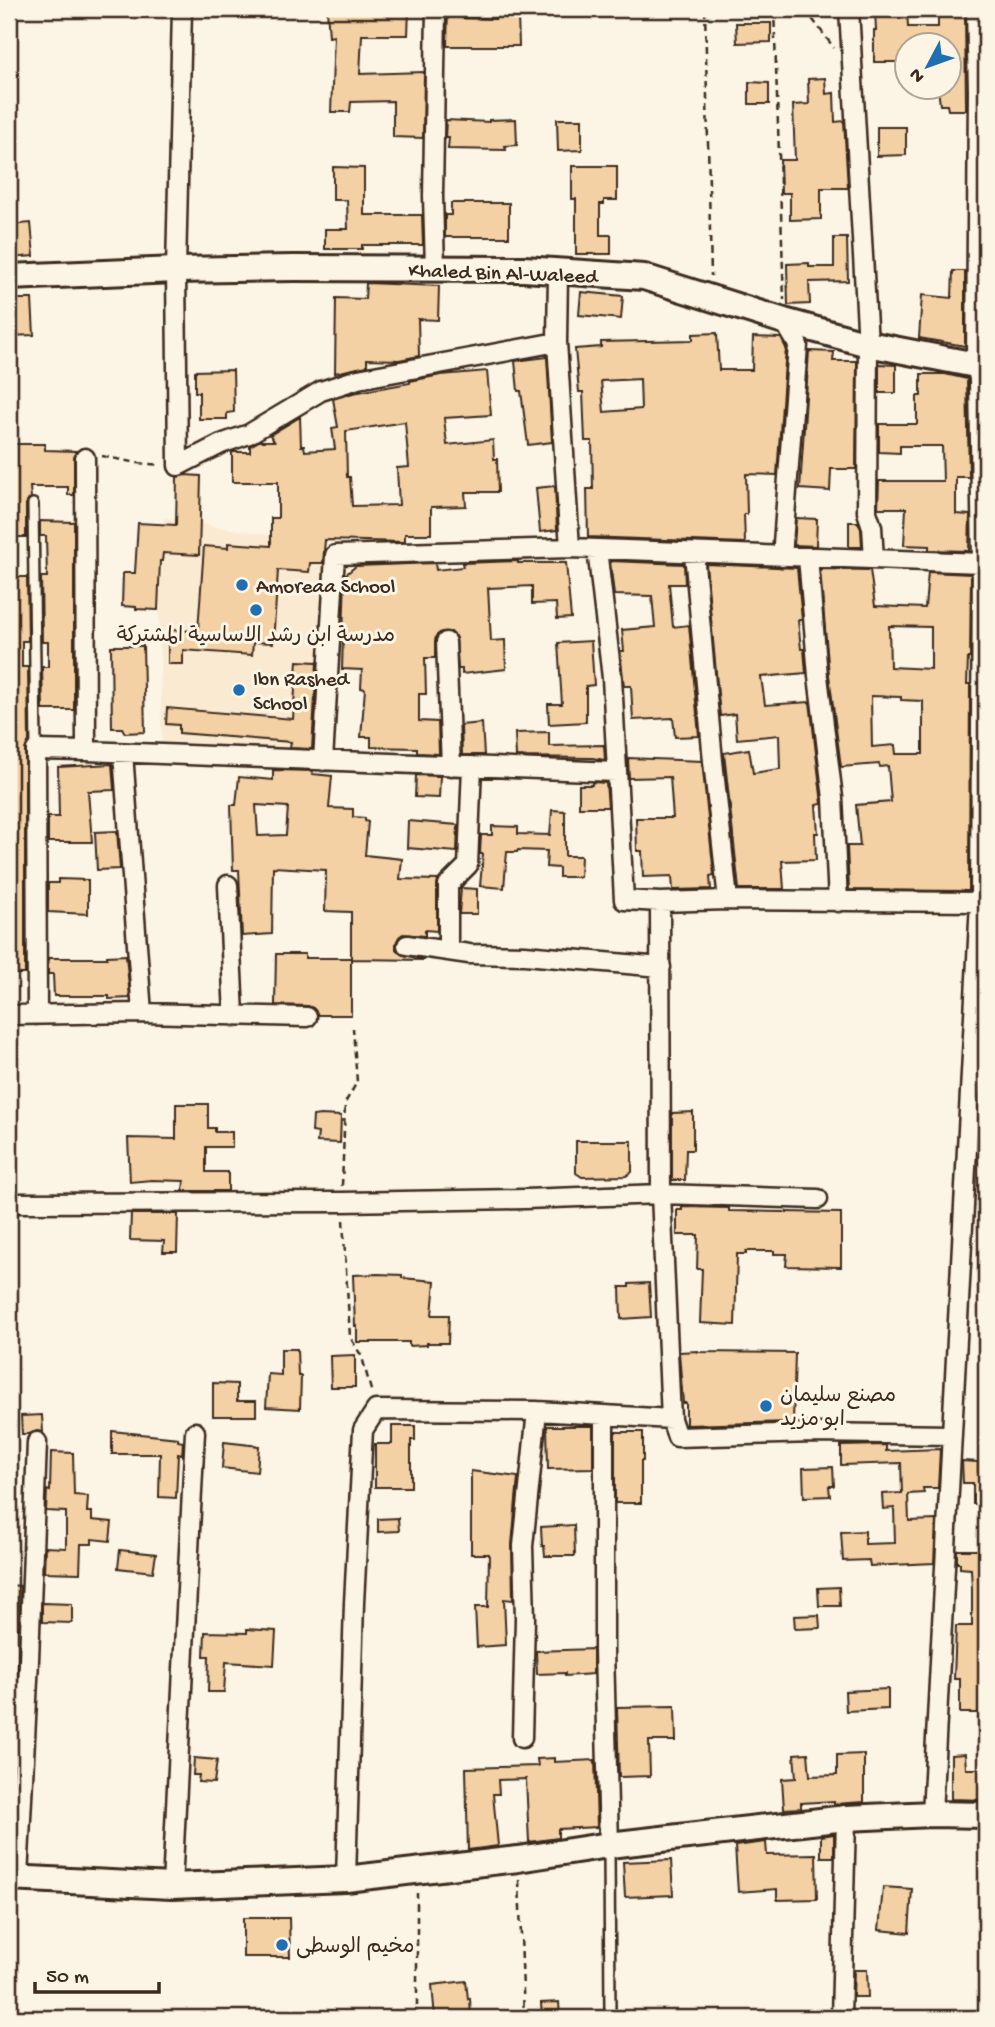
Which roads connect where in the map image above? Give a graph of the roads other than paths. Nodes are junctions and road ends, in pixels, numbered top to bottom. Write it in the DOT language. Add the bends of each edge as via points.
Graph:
graph roads {
  1 [pos="182,9"];
  2 [pos="436,9"];
  3 [pos="849,9"];
  4 [pos="976,9"];
  5 [pos="435,269"];
  6 [pos="176,270"];
  7 [pos="558,272"];
  8 [pos="9,277"];
  9 [pos="785,321"];
  10 [pos="557,342"];
  11 [pos="868,344"];
  12 [pos="981,365"];
  13 [pos="85,458"];
  14 [pos="33,504"];
  15 [pos="570,548"];
  16 [pos="597,550"];
  17 [pos="694,553"];
  18 [pos="782,557"];
  19 [pos="808,557"];
  20 [pos="874,559"];
  21 [pos="982,563"];
  22 [pos="446,642"];
  23 [pos="36,750"];
  24 [pos="86,751"];
  25 [pos="123,753"];
  26 [pos="323,761"];
  27 [pos="451,766"];
  28 [pos="472,766"];
  29 [pos="616,772"];
  30 [pos="228,885"];
  31 [pos="728,900"];
  32 [pos="660,902"];
  33 [pos="838,902"];
  34 [pos="980,902"];
  35 [pos="407,945"];
  36 [pos="448,951"];
  37 [pos="660,967"];
  38 [pos="142,1013"];
  39 [pos="9,1015"];
  40 [pos="37,1015"];
  41 [pos="234,1016"];
  42 [pos="307,1017"];
  43 [pos="661,1194"];
  44 [pos="818,1199"];
  45 [pos="9,1203"];
  46 [pos="537,1411"];
  47 [pos="604,1415"];
  48 [pos="671,1419"];
  49 [pos="195,1432"];
  50 [pos="951,1435"];
  51 [pos="37,1442"];
  52 [pos="522,1738"];
  53 [pos="932,1814"];
  54 [pos="986,1815"];
  55 [pos="846,1818"];
  56 [pos="609,1845"];
  57 [pos="13,1878"];
  58 [pos="346,1879"];
  59 [pos="172,1886"];
  60 [pos="610,2018"];
  61 [pos="841,2018"];
  1 -- 6 [label="street"];
  2 -- 5 [label="street"];
  3 -- 11 [label="street"];
  4 -- 12 [label="street"];
  5 -- 6 [label="street, Khaled Bin Al-Waleed"];
  5 -- 7 [label="street, Khaled Bin Al-Waleed"];
  6 -- 8 [label="street, Khaled Bin Al-Waleed"];
  6 -- 10 [label="street" via="178,466 249,434 321,391 358,379"];
  7 -- 9 [label="street, Khaled Bin Al-Waleed" via="643,277"];
  7 -- 10 [label="street"];
  9 -- 11 [label="street, Khaled Bin Al-Waleed"];
  9 -- 18 [label="street" via="798,345"];
  10 -- 15 [label="street"];
  11 -- 12 [label="street, Khaled Bin Al-Waleed"];
  11 -- 20 [label="street" via="867,512"];
  12 -- 21 [label="street"];
  13 -- 24 [label="street"];
  14 -- 23 [label="lane"];
  15 -- 16 [label="street"];
  15 -- 26 [label="street" via="335,555"];
  16 -- 17 [label="street"];
  16 -- 29 [label="street" via="612,678"];
  17 -- 18 [label="street"];
  17 -- 31 [label="street"];
  18 -- 19 [label="street"];
  19 -- 20 [label="street"];
  19 -- 33 [label="street" via="833,798"];
  20 -- 21 [label="street"];
  21 -- 34 [label="street"];
  22 -- 27 [label="street"];
  23 -- 24 [label="street"];
  23 -- 40 [label="street"];
  24 -- 25 [label="street"];
  25 -- 26 [label="street"];
  25 -- 38 [label="street"];
  26 -- 27 [label="street"];
  27 -- 28 [label="street"];
  28 -- 29 [label="street"];
  28 -- 36 [label="street" via="468,864 448,886"];
  29 -- 32 [label="street" via="624,900"];
  30 -- 41 [label="street"];
  31 -- 32 [label="street"];
  31 -- 33 [label="street"];
  32 -- 37 [label="street"];
  33 -- 34 [label="street"];
  34 -- 50 [label="street"];
  35 -- 36 [label="street"];
  36 -- 37 [label="street"];
  37 -- 43 [label="street"];
  38 -- 40 [label="street"];
  38 -- 41 [label="street"];
  39 -- 40 [label="street"];
  41 -- 42 [label="street"];
  43 -- 44 [label="street"];
  43 -- 45 [label="street" via="342,1202"];
  43 -- 48 [label="street"];
  46 -- 47 [label="street"];
  46 -- 52 [label="street" via="523,1546"];
  46 -- 58 [label="street" via="376,1410 363,1430"];
  47 -- 48 [label="street"];
  47 -- 56 [label="street"];
  48 -- 50 [label="street" via="677,1437"];
  49 -- 59 [label="street"];
  50 -- 53 [label="street"];
  51 -- 57 [label="street" via="29,1660"];
  53 -- 54 [label="street"];
  53 -- 55 [label="street"];
  55 -- 56 [label="street"];
  55 -- 61 [label="street"];
  56 -- 58 [label="street"];
  56 -- 60 [label="lane"];
  57 -- 59 [label="street"];
  58 -- 59 [label="street"];
}
